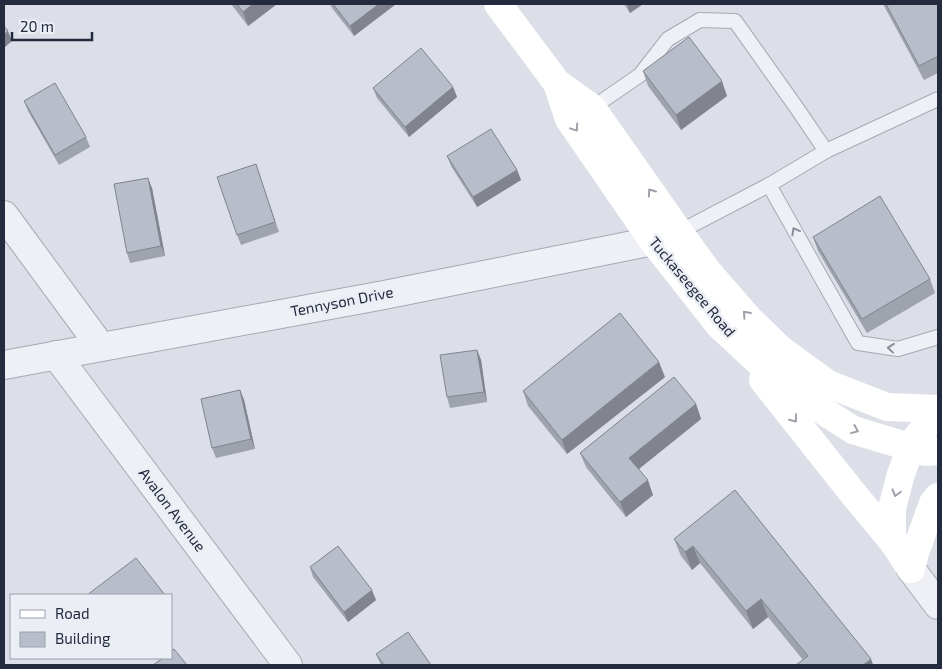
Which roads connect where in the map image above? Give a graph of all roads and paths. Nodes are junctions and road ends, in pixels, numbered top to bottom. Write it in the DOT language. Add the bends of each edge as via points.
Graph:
graph roads {
  1 [pos="498,4"];
  2 [pos="557,84"];
  3 [pos="938,98"];
  4 [pos="592,108"];
  5 [pos="826,151"];
  6 [pos="770,185"];
  7 [pos="4,215"];
  8 [pos="679,232"];
  9 [pos="653,241"];
  10 [pos="720,326"];
  11 [pos="938,337"];
  12 [pos="101,347"];
  13 [pos="56,355"];
  14 [pos="4,365"];
  15 [pos="938,409"];
  16 [pos="938,416"];
  17 [pos="912,447"];
  18 [pos="938,451"];
  19 [pos="938,497"];
  20 [pos="894,543"];
  21 [pos="911,569"];
  22 [pos="938,605"];
  23 [pos="288,665"];
  1 -- 2 [label="main road, Tuckaseegee Road"];
  2 -- 4 [label="main road, Tuckaseegee Road"];
  2 -- 9 [label="main road, Tuckaseegee Road, one-way" via="569,119"];
  3 -- 5 [label="lane"];
  4 -- 5 [label="lane" via="640,75 668,39 700,20 735,21"];
  8 -- 4 [label="main road, Tuckaseegee Road, one-way"];
  5 -- 6 [label="lane"];
  6 -- 8 [label="lane"];
  11 -- 6 [label="lane, one-way" via="898,349 858,343"];
  7 -- 12 [label="street"];
  8 -- 9 [label="street, Tennyson Drive"];
  15 -- 8 [label="main road, Tuckaseegee Road, one-way" via="887,407 828,384 780,349 749,319"];
  9 -- 10 [label="main road, Tuckaseegee Road"];
  9 -- 12 [label="street, Tennyson Drive"];
  10 -- 17 [label="main road, Tuckaseegee Road, one-way" via="814,406 853,430"];
  10 -- 20 [label="main road, one-way"];
  12 -- 13 [label="street, Tennyson Drive"];
  13 -- 14 [label="street, Tennyson Drive"];
  13 -- 23 [label="street, Avalon Avenue"];
  16 -- 17 [label="main road" via="917,437"];
  17 -- 18 [label="main road, Tuckaseegee Road" via="926,452"];
  17 -- 20 [label="main road, one-way" via="892,508"];
  19 -- 21 [label="main road" via="933,503"];
  20 -- 21 [label="main road"];
  21 -- 22 [label="street"];
}
